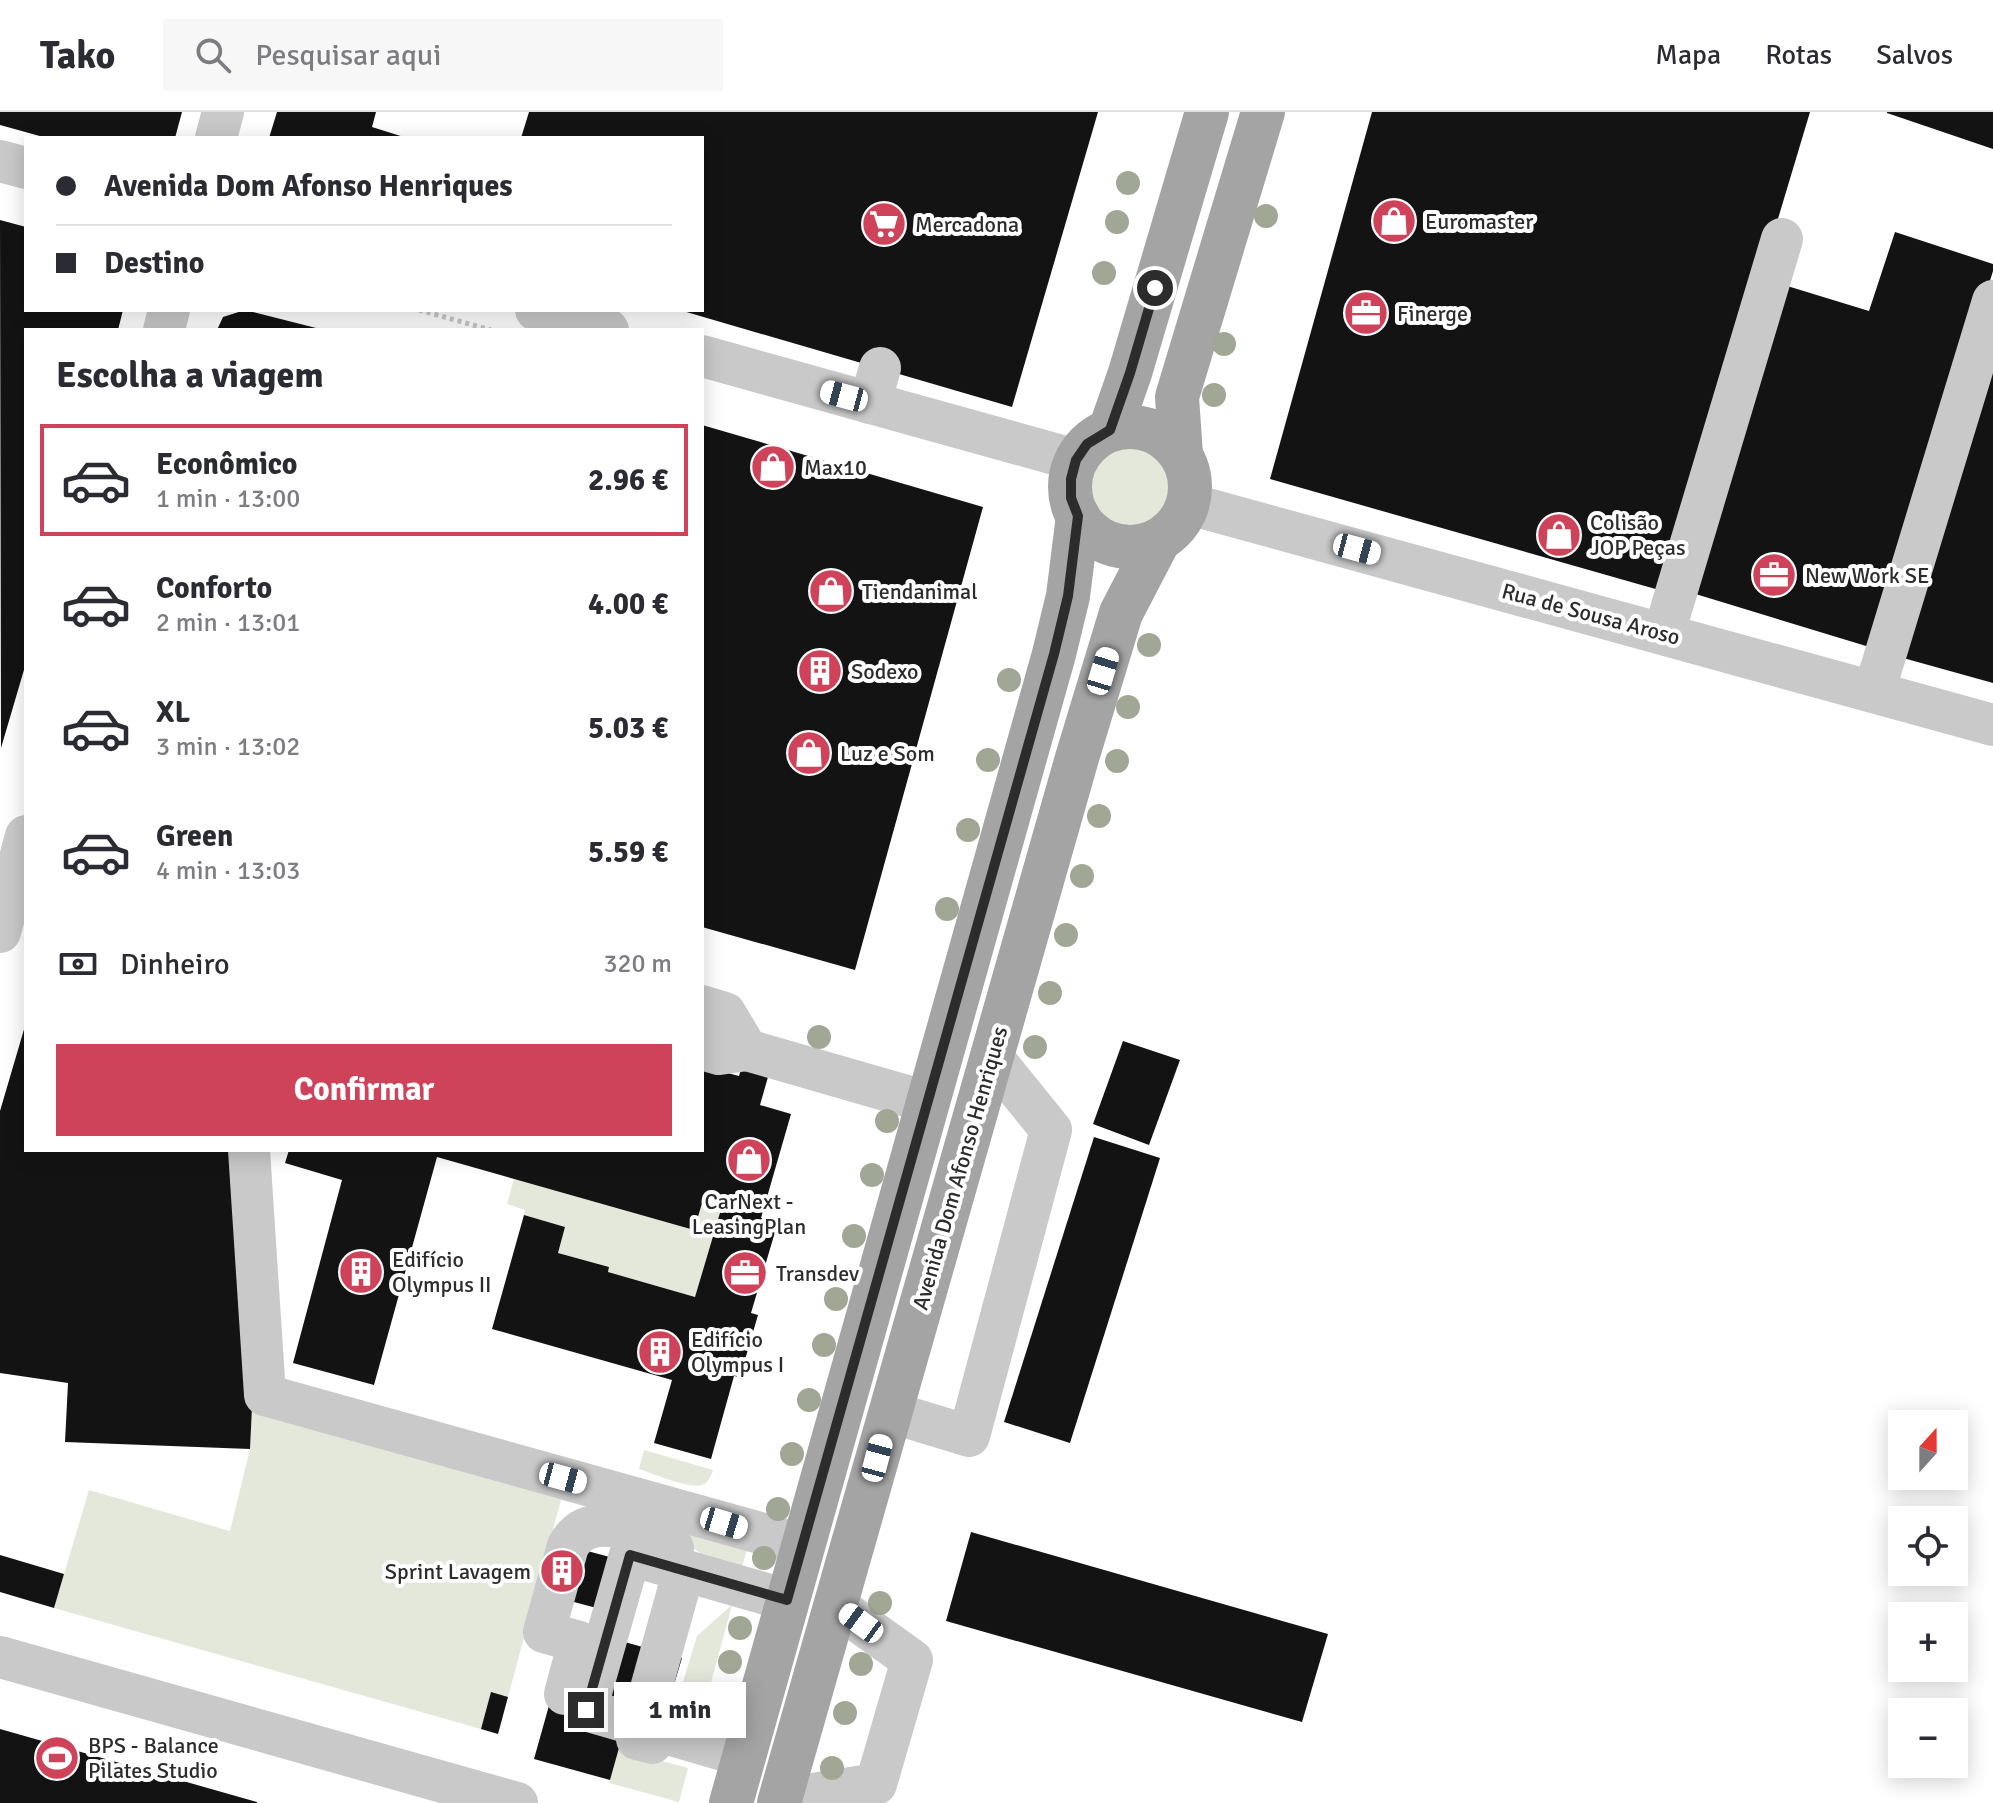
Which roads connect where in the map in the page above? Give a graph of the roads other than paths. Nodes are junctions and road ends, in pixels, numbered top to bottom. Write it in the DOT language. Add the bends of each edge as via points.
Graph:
graph roads {
  1 [pos="223,112"];
  2 [pos="1207,112"];
  3 [pos="1263,112"];
  4 [pos="217,136"];
  5 [pos="0,161"];
  6 [pos="24,167"];
  7 [pos="1782,239"];
  8 [pos="1993,301"];
  9 [pos="543,312"];
  10 [pos="601,328"];
  11 [pos="704,356"];
  12 [pos="1110,430"];
  13 [pos="1181,455"];
  14 [pos="1076,460"];
  15 [pos="1189,504"];
  16 [pos="1078,516"];
  17 [pos="1159,540"];
  18 [pos="1664,633"];
  19 [pos="1874,692"];
  20 [pos="1993,725"];
  21 [pos="24,843"];
  22 [pos="0,932"];
  23 [pos="704,1007"];
  24 [pos="704,1050"];
  25 [pos="747,1050"];
  26 [pos="992,1057"];
  27 [pos="927,1102"];
  28 [pos="249,1152"];
  29 [pos="890,1412"];
  30 [pos="803,1545"];
  31 [pos="684,1570"];
  32 [pos="787,1600"];
  33 [pos="835,1605"];
  34 [pos="0,1657"];
  35 [pos="630,1723"];
  36 [pos="744,1756"];
  37 [pos="780,1801"];
  38 [pos="517,1803"];
  39 [pos="731,1803"];
  1 -- 4 [label="street"];
  2 -- 12 [label="main road"];
  3 -- 13 [label="main road" via="1177,397"];
  5 -- 6 [label="street"];
  7 -- 18 [label="street"];
  8 -- 19 [label="street"];
  9 -- 10 [label="street"];
  11 -- 14 [label="street" via="875,386"];
  12 -- 13 [label="main road" via="1150,430"];
  12 -- 14 [label="main road" via="1087,444"];
  13 -- 15 [label="main road" via="1189,471"];
  14 -- 16 [label="main road" via="1071,498"];
  15 -- 17 [label="main road, Avenida Dom Afonso Henriques" via="1174,529"];
  15 -- 18 [label="street, Rua de Sousa Aroso"];
  16 -- 17 [label="main road" via="1104,541 1141,546"];
  16 -- 27 [label="main road" via="1054,654"];
  17 -- 26 [label="main road, Avenida Dom Afonso Henriques" via="1121,613"];
  18 -- 19 [label="street, Rua de Sousa Aroso"];
  19 -- 20 [label="street, Rua de Sousa Aroso"];
  21 -- 22 [label="street"];
  23 -- 25 [label="street" via="725,1013"];
  24 -- 25 [label="street" via="719,1054"];
  25 -- 27 [label="street"];
  26 -- 29 [label="main road, Avenida Dom Afonso Henriques"];
  26 -- 29 [label="street" via="1051,1130 969,1436"];
  27 -- 30 [label="main road"];
  28 -- 30 [label="street" via="265,1395"];
  29 -- 33 [label="main road, Avenida Dom Afonso Henriques"];
  30 -- 32 [label="main road"];
  31 -- 32 [label="street"];
  31 -- 35 [label="street"];
  31 -- 35 [label="street" via="630,1555"];
  31 -- 35 [label="street" via="676,1550 622,1528 601,1524 583,1529 568,1546 544,1632 579,1642 562,1703"];
  32 -- 36 [label="main road"];
  33 -- 37 [label="main road, Avenida Dom Afonso Henriques"];
  33 -- 37 [label="street" via="912,1660 876,1784"];
  34 -- 38 [label="street"];
  35 -- 36 [label="street"];
  36 -- 39 [label="main road"];
}
